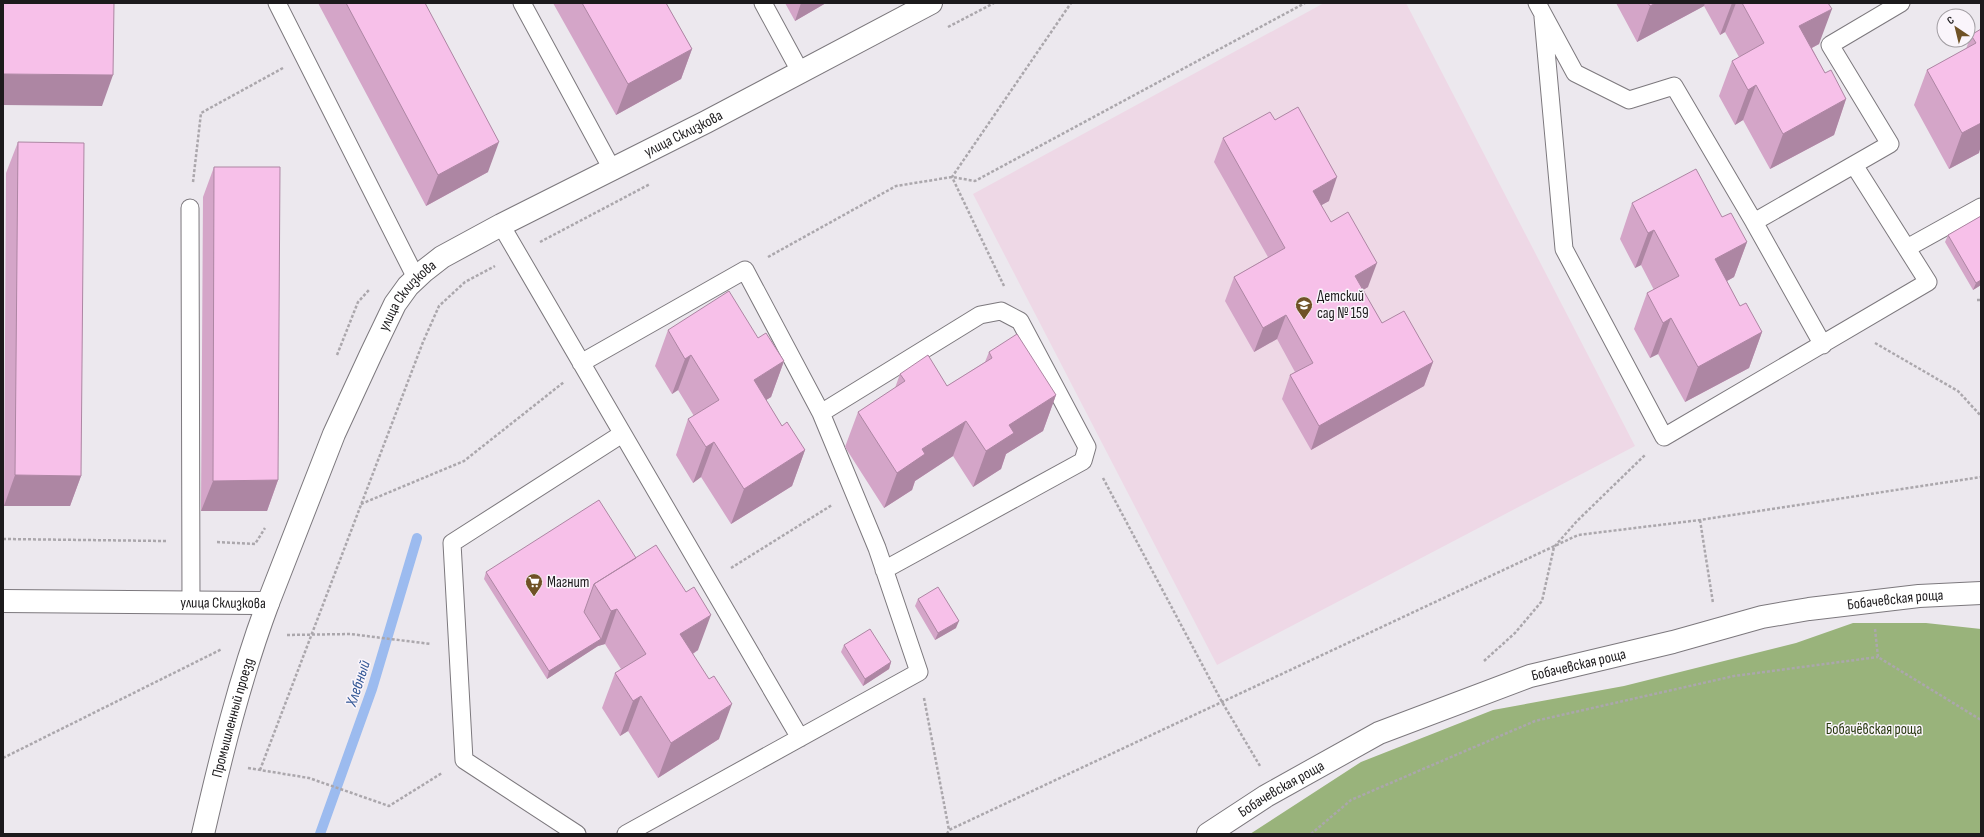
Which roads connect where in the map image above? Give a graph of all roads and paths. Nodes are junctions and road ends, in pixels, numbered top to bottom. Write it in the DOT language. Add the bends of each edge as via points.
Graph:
graph roads {
  1 [pos="277,3"];
  2 [pos="522,3"];
  3 [pos="763,3"];
  4 [pos="932,3"];
  5 [pos="1071,3"];
  6 [pos="1305,3"];
  7 [pos="1901,3"];
  8 [pos="1540,10"];
  9 [pos="304,57"];
  10 [pos="801,73"];
  11 [pos="1854,165"];
  12 [pos="613,171"];
  13 [pos="952,177"];
  14 [pos="1981,207"];
  15 [pos="190,208"];
  16 [pos="1754,222"];
  17 [pos="501,225"];
  18 [pos="1907,248"];
  19 [pos="745,270"];
  20 [pos="416,278"];
  21 [pos="1977,300"];
  22 [pos="1981,300"];
  23 [pos="1020,321"];
  24 [pos="1850,328"];
  25 [pos="1823,345"];
  26 [pos="582,364"];
  27 [pos="821,413"];
  28 [pos="1981,416"];
  29 [pos="622,434"];
  30 [pos="1664,437"];
  31 [pos="1087,447"];
  32 [pos="1981,477"];
  33 [pos="853,492"];
  34 [pos="361,505"];
  35 [pos="1700,520"];
  36 [pos="3,539"];
  37 [pos="190,541"];
  38 [pos="255,544"];
  39 [pos="1554,546"];
  40 [pos="884,570"];
  41 [pos="709,582"];
  42 [pos="1981,593"];
  43 [pos="3,601"];
  44 [pos="1873,601"];
  45 [pos="191,602"];
  46 [pos="268,603"];
  47 [pos="1717,630"];
  48 [pos="256,636"];
  49 [pos="408,641"];
  50 [pos="1878,657"];
  51 [pos="1480,665"];
  52 [pos="919,672"];
  53 [pos="1222,702"];
  54 [pos="1981,720"];
  55 [pos="800,738"];
  56 [pos="3,758"];
  57 [pos="464,760"];
  58 [pos="219,764"];
  59 [pos="1275,791"];
  60 [pos="949,830"];
  61 [pos="203,834"];
  62 [pos="577,834"];
  63 [pos="626,834"];
  64 [pos="947,834"];
  65 [pos="1208,834"];
  66 [pos="1311,834"];
  1 -- 9 [label="lane"];
  2 -- 12 [label="lane"];
  3 -- 10 [label="lane"];
  4 -- 10 [label="street, улица Склизкова"];
  5 -- 13 [label="path"];
  6 -- 13 [label="path" via="975,181"];
  7 -- 11 [label="lane" via="1830,45 1890,144"];
  8 -- 16 [label="lane" via="1575,73 1629,100 1674,86"];
  8 -- 30 [label="lane" via="1564,249"];
  9 -- 15 [label="path" via="200,113"];
  9 -- 20 [label="lane"];
  10 -- 12 [label="street, улица Склизкова"];
  11 -- 16 [label="lane"];
  11 -- 18 [label="lane"];
  12 -- 17 [label="street, улица Склизкова"];
  13 -- 19 [label="path" via="896,186"];
  13 -- 23 [label="path"];
  14 -- 18 [label="lane"];
  15 -- 37 [label="lane"];
  16 -- 25 [label="lane"];
  17 -- 20 [label="street, улица Склизкова" via="442,257"];
  17 -- 26 [label="lane"];
  18 -- 24 [label="lane" via="1928,282"];
  19 -- 26 [label="lane"];
  19 -- 27 [label="lane"];
  20 -- 46 [label="street, улица Склизкова" via="395,304 338,427"];
  21 -- 22 [label="path"];
  23 -- 27 [label="lane" via="1001,311 980,315"];
  23 -- 31 [label="lane"];
  24 -- 25 [label="lane"];
  24 -- 28 [label="path" via="1958,391"];
  25 -- 30 [label="lane"];
  26 -- 29 [label="lane"];
  26 -- 34 [label="path" via="464,461"];
  27 -- 33 [label="lane"];
  29 -- 41 [label="lane"];
  29 -- 57 [label="lane" via="452,543"];
  30 -- 39 [label="path"];
  31 -- 40 [label="lane" via="1083,461"];
  31 -- 53 [label="path"];
  32 -- 35 [label="path"];
  33 -- 40 [label="lane"];
  33 -- 41 [label="path"];
  35 -- 39 [label="path" via="1578,535"];
  35 -- 47 [label="path"];
  36 -- 37 [label="path"];
  37 -- 38 [label="path"];
  37 -- 45 [label="lane"];
  39 -- 51 [label="path" via="1542,601 1515,632"];
  39 -- 53 [label="path"];
  40 -- 52 [label="lane"];
  41 -- 55 [label="lane"];
  42 -- 44 [label="street, Бобачевская роща"];
  43 -- 45 [label="street, улица Склизкова"];
  44 -- 47 [label="street, Бобачевская роща" via="1762,617"];
  44 -- 50 [label="path"];
  45 -- 46 [label="street, улица Склизкова"];
  46 -- 48 [label="street, Промышленный проезд"];
  47 -- 59 [label="street, Бобачевская роща" via="1530,676 1379,733"];
  48 -- 49 [label="path" via="350,634"];
  48 -- 56 [label="path" via="232,644"];
  48 -- 58 [label="street, Промышленный проезд"];
  50 -- 54 [label="path"];
  50 -- 66 [label="path" via="1734,676 1535,721 1350,800"];
  52 -- 55 [label="lane"];
  52 -- 60 [label="path"];
  53 -- 59 [label="path"];
  53 -- 60 [label="path"];
  55 -- 63 [label="lane"];
  57 -- 58 [label="path" via="389,806 309,778"];
  57 -- 62 [label="lane"];
  58 -- 61 [label="street, Промышленный проезд"];
  59 -- 65 [label="street, Бобачевская роща"];
  60 -- 64 [label="path"];
}
